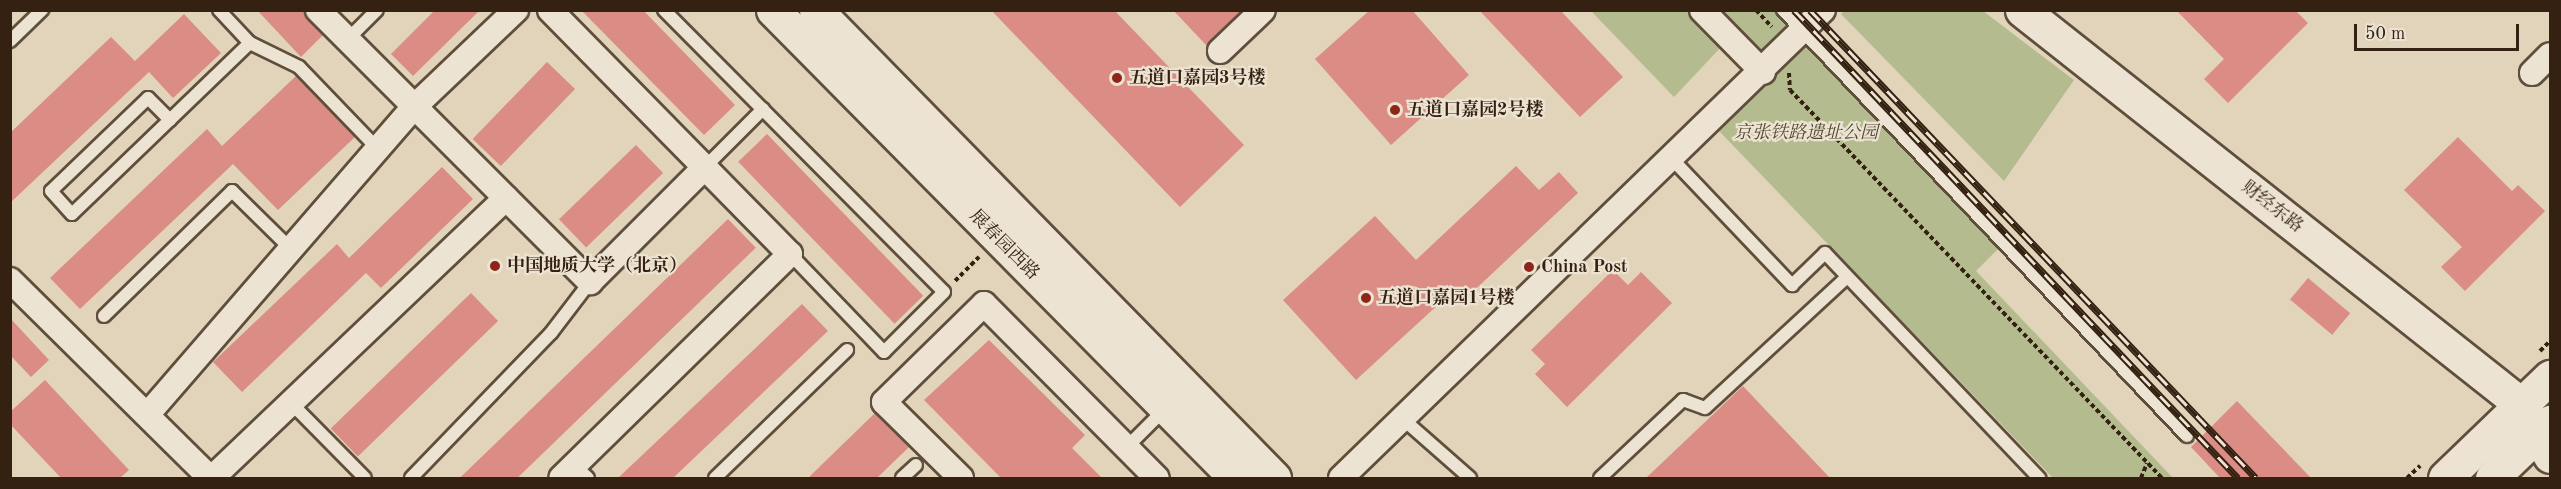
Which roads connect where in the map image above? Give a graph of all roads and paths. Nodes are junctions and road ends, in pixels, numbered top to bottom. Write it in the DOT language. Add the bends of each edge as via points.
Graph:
graph roads {
  1 [pos="42,10"];
  2 [pos="219,10"];
  3 [pos="318,10"];
  4 [pos="377,10"];
  5 [pos="516,10"];
  6 [pos="550,10"];
  7 [pos="664,10"];
  8 [pos="773,10"];
  9 [pos="816,10"];
  10 [pos="1263,10"];
  11 [pos="1702,10"];
  12 [pos="1756,10"];
  13 [pos="1783,10"];
  14 [pos="1823,10"];
  15 [pos="2022,10"];
  16 [pos="1796,38"];
  17 [pos="347,40"];
  18 [pos="10,41"];
  19 [pos="250,43"];
  20 [pos="1220,51"];
  21 [pos="2550,55"];
  22 [pos="1762,72"];
  23 [pos="2532,73"];
  24 [pos="414,107"];
  25 [pos="763,109"];
  26 [pos="170,120"];
  27 [pos="378,149"];
  28 [pos="1673,160"];
  29 [pos="705,167"];
  30 [pos="506,198"];
  31 [pos="291,249"];
  32 [pos="984,252"];
  33 [pos="790,254"];
  34 [pos="1847,277"];
  35 [pos="10,280"];
  36 [pos="590,282"];
  37 [pos="944,292"];
  38 [pos="104,315"];
  39 [pos="847,350"];
  40 [pos="2550,377"];
  41 [pos="291,403"];
  42 [pos="1166,408"];
  43 [pos="147,416"];
  44 [pos="1404,420"];
  45 [pos="2542,426"];
  46 [pos="2187,436"];
  47 [pos="1126,448"];
  48 [pos="2147,463"];
  49 [pos="916,465"];
  50 [pos="574,474"];
  51 [pos="211,478"];
  52 [pos="365,478"];
  53 [pos="411,478"];
  54 [pos="715,478"];
  55 [pos="902,478"];
  56 [pos="961,478"];
  57 [pos="1156,478"];
  58 [pos="1236,478"];
  59 [pos="1275,478"];
  60 [pos="1341,478"];
  61 [pos="1470,478"];
  62 [pos="1600,478"];
  63 [pos="2039,478"];
  64 [pos="2141,478"];
  65 [pos="2162,478"];
  66 [pos="2445,478"];
  67 [pos="2492,478"];
  1 -- 18 [label="lane"];
  2 -- 19 [label="lane"];
  3 -- 17 [label="street"];
  4 -- 17 [label="lane"];
  5 -- 24 [label="street"];
  6 -- 29 [label="street"];
  7 -- 25 [label="lane"];
  8 -- 42 [label="main road, 展春园西路"];
  9 -- 59 [label="main road, 展春园西路"];
  10 -- 20 [label="street"];
  11 -- 22 [label="street"];
  12 -- 16 [label="path"];
  13 -- 16 [label="lane"];
  14 -- 16 [label="street"];
  15 -- 45 [label="main road, 财经东路"];
  16 -- 22 [label="street"];
  16 -- 46 [label="lane"];
  16 -- 48 [label="path" via="1790,90"];
  17 -- 24 [label="street"];
  19 -- 26 [label="lane"];
  19 -- 27 [label="lane" via="299,67"];
  21 -- 23 [label="street"];
  22 -- 28 [label="street"];
  24 -- 27 [label="street"];
  24 -- 30 [label="street"];
  25 -- 29 [label="lane"];
  25 -- 37 [label="lane"];
  26 -- 26 [label="lane" via="72,214 51,191 148,98"];
  27 -- 31 [label="street"];
  28 -- 34 [label="lane" via="1792,285 1825,253"];
  28 -- 44 [label="street"];
  29 -- 33 [label="street"];
  29 -- 36 [label="street"];
  30 -- 36 [label="street"];
  30 -- 41 [label="street"];
  31 -- 38 [label="lane" via="232,191"];
  31 -- 43 [label="street"];
  32 -- 37 [label="path"];
  33 -- 37 [label="lane" via="884,352"];
  33 -- 50 [label="street"];
  34 -- 62 [label="lane" via="1705,408 1683,400"];
  34 -- 63 [label="lane"];
  35 -- 43 [label="street"];
  36 -- 53 [label="lane" via="551,333"];
  39 -- 54 [label="lane"];
  40 -- 45 [label="main road"];
  41 -- 51 [label="street"];
  41 -- 52 [label="lane"];
  42 -- 47 [label="lane"];
  42 -- 58 [label="main road, 展春园西路"];
  43 -- 51 [label="street"];
  44 -- 60 [label="street"];
  44 -- 61 [label="lane"];
  45 -- 66 [label="main road"];
  45 -- 67 [label="main road"];
  47 -- 56 [label="street" via="984,304 884,402"];
  47 -- 57 [label="street"];
  48 -- 64 [label="path"];
  48 -- 65 [label="path"];
  49 -- 55 [label="lane"];
}
